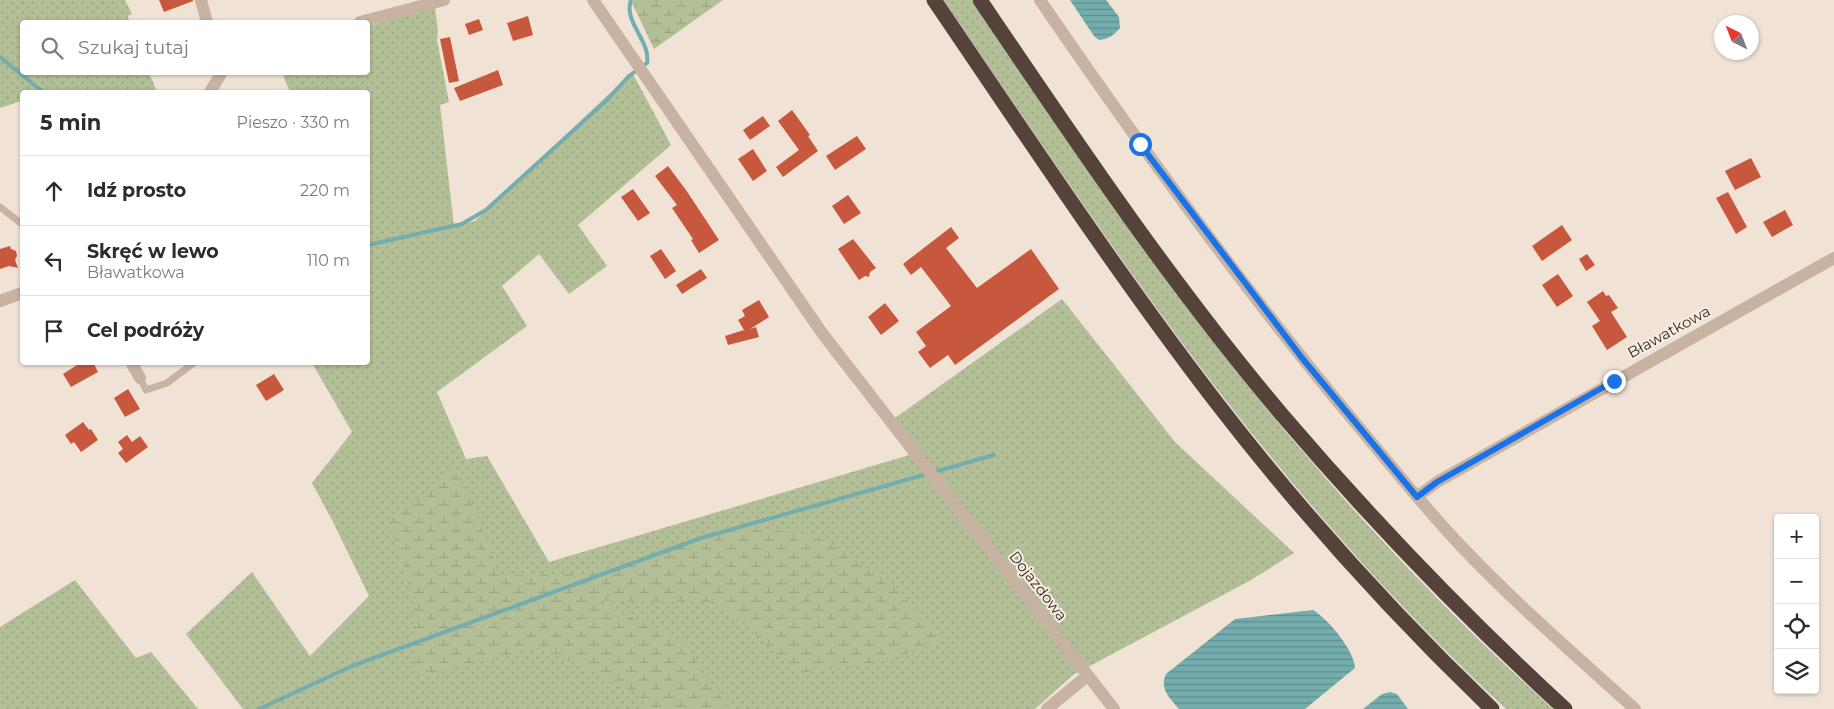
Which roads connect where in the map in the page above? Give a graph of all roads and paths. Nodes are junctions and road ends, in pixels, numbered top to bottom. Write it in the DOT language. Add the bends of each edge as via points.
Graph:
graph roads {
  1 [pos="201,0"];
  2 [pos="444,0"];
  3 [pos="594,0"];
  4 [pos="934,0"];
  5 [pos="980,0"];
  6 [pos="1040,0"];
  7 [pos="206,20"];
  8 [pos="368,20"];
  9 [pos="220,75"];
  10 [pos="211,90"];
  11 [pos="0,207"];
  12 [pos="20,222"];
  13 [pos="1834,258"];
  14 [pos="20,294"];
  15 [pos="0,300"];
  16 [pos="132,365"];
  17 [pos="191,365"];
  18 [pos="140,378"];
  19 [pos="1417,497"];
  20 [pos="1087,676"];
  21 [pos="1047,709"];
  22 [pos="1114,709"];
  23 [pos="1492,709"];
  24 [pos="1565,709"];
  25 [pos="1635,709"];
  1 -- 7 [label="street"];
  2 -- 8 [label="street"];
  3 -- 20 [label="street, Dojazdowa" via="813,321"];
  4 -- 23 [label="highway" via="1118,269 1216,403 1372,587"];
  5 -- 24 [label="highway" via="1139,230 1277,408 1424,572"];
  6 -- 19 [label="street" via="1140,144 1256,300"];
  9 -- 10 [label="street"];
  11 -- 12 [label="lane"];
  13 -- 19 [label="street, Bławatkowa" via="1437,482"];
  14 -- 15 [label="street"];
  16 -- 18 [label="street"];
  17 -- 18 [label="lane" via="168,383 146,390"];
  19 -- 25 [label="street" via="1483,568"];
  20 -- 21 [label="street"];
  20 -- 22 [label="street, Dojazdowa"];
}
